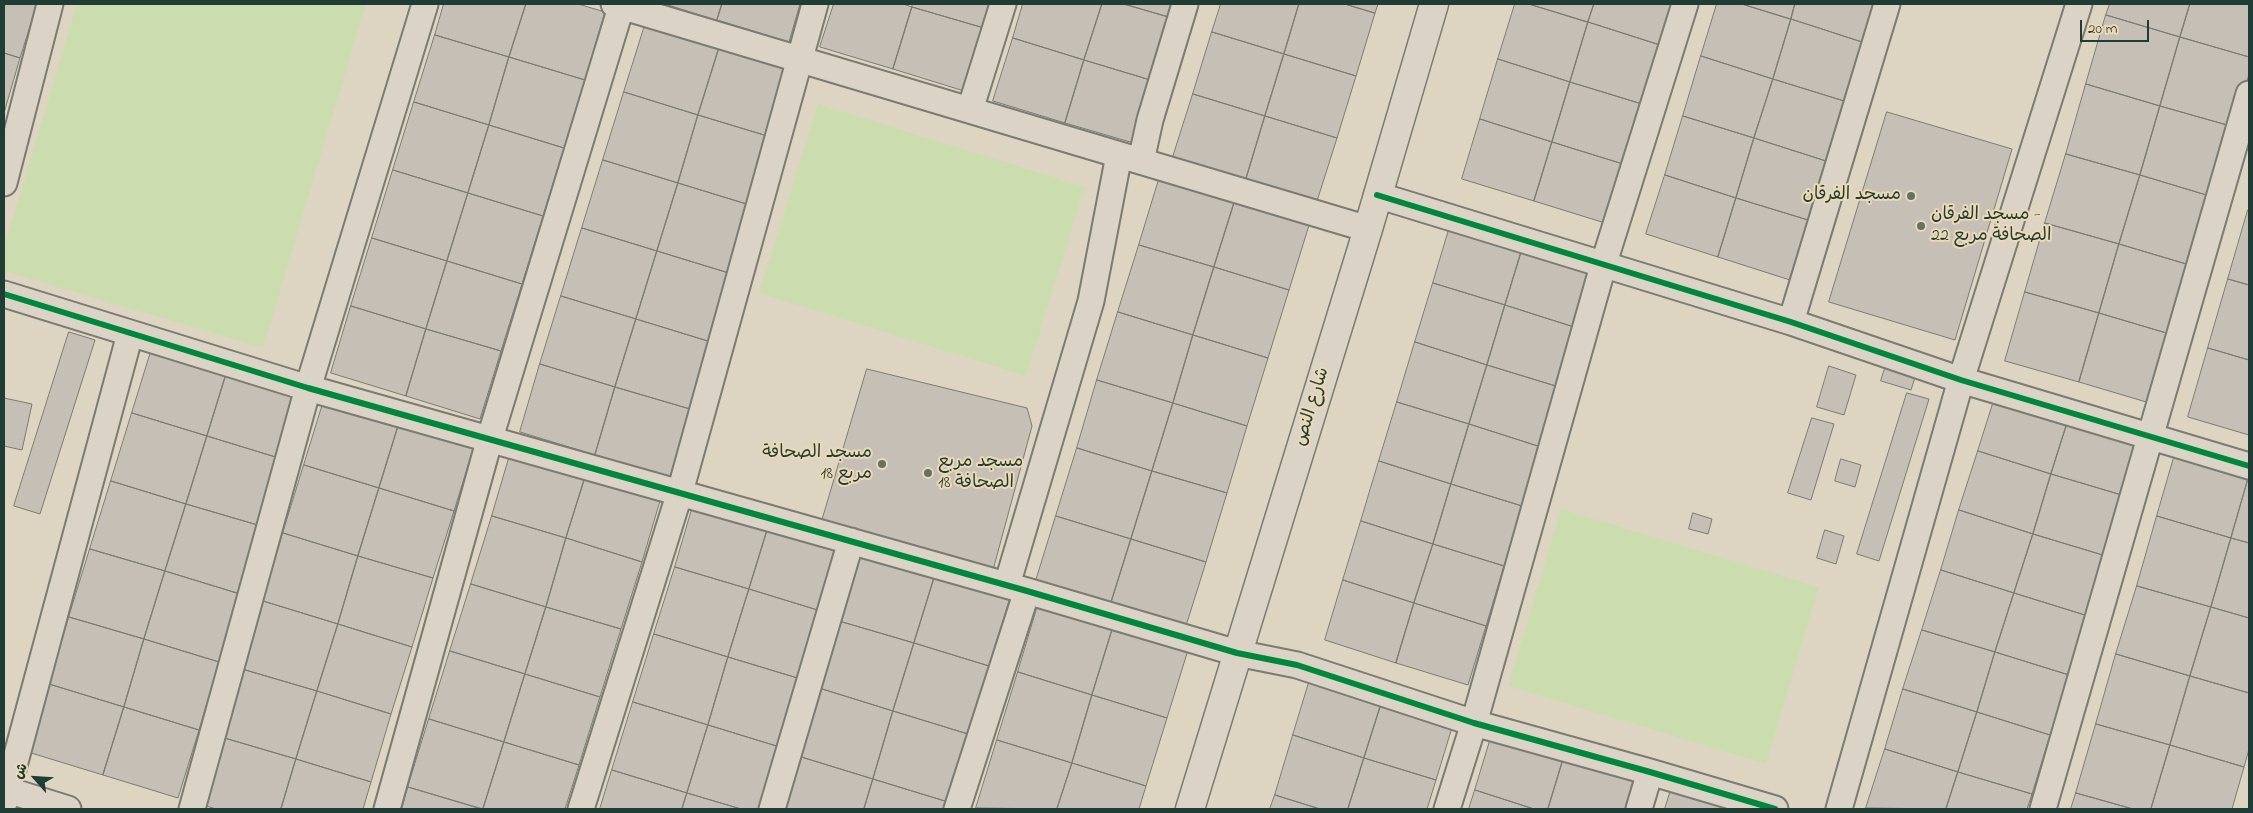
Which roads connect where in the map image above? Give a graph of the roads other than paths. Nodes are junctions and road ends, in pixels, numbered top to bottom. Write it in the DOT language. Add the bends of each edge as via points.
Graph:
graph roads {
  1 [pos="50,4"];
  2 [pos="425,4"];
  3 [pos="619,4"];
  4 [pos="815,4"];
  5 [pos="1003,4"];
  6 [pos="1185,4"];
  7 [pos="1434,4"];
  8 [pos="1685,4"];
  9 [pos="1887,4"];
  10 [pos="2079,4"];
  11 [pos="799,59"];
  12 [pos="2249,94"];
  13 [pos="970,110"];
  14 [pos="1130,158"];
  15 [pos="4,183"];
  16 [pos="1377,195"];
  17 [pos="1368,229"];
  18 [pos="1604,266"];
  19 [pos="4,294"];
  20 [pos="1791,322"];
  21 [pos="130,334"];
  22 [pos="1961,380"];
  23 [pos="308,388"];
  24 [pos="2151,437"];
  25 [pos="490,438"];
  26 [pos="2249,466"];
  27 [pos="680,492"];
  28 [pos="851,541"];
  29 [pos="1017,588"];
  30 [pos="1237,653"];
  31 [pos="1474,723"];
  32 [pos="1650,772"];
  33 [pos="5,794"];
  34 [pos="68,809"];
  35 [pos="192,809"];
  36 [pos="387,809"];
  37 [pos="581,809"];
  38 [pos="772,809"];
  39 [pos="958,809"];
  40 [pos="1190,809"];
  41 [pos="1447,809"];
  42 [pos="1639,809"];
  43 [pos="1775,809"];
  44 [pos="1839,809"];
  45 [pos="2043,809"];
  1 -- 15 [label="street"];
  2 -- 23 [label="street"];
  3 -- 11 [label="street"];
  3 -- 25 [label="street"];
  4 -- 11 [label="street"];
  5 -- 13 [label="street"];
  6 -- 14 [label="street" via="1150,120"];
  7 -- 16 [label="street, شارع النص"];
  8 -- 18 [label="street"];
  9 -- 20 [label="street"];
  10 -- 22 [label="street"];
  11 -- 13 [label="street"];
  11 -- 27 [label="street"];
  12 -- 24 [label="street"];
  13 -- 14 [label="street"];
  14 -- 17 [label="street"];
  14 -- 29 [label="street"];
  16 -- 17 [label="street, شارع النص"];
  16 -- 18 [label="street"];
  17 -- 30 [label="street, شارع النص"];
  18 -- 20 [label="street"];
  18 -- 31 [label="street"];
  19 -- 21 [label="street"];
  20 -- 22 [label="street"];
  21 -- 23 [label="street"];
  21 -- 33 [label="street"];
  22 -- 24 [label="street"];
  22 -- 44 [label="street"];
  23 -- 25 [label="street"];
  23 -- 35 [label="street"];
  24 -- 26 [label="street"];
  24 -- 45 [label="street"];
  25 -- 27 [label="street"];
  25 -- 36 [label="street"];
  27 -- 28 [label="street"];
  27 -- 37 [label="street"];
  28 -- 29 [label="street"];
  28 -- 38 [label="street"];
  29 -- 30 [label="street"];
  29 -- 39 [label="street"];
  30 -- 31 [label="street" via="1297,665"];
  30 -- 40 [label="street, شارع النص"];
  31 -- 32 [label="street"];
  31 -- 41 [label="street"];
  32 -- 42 [label="street"];
  32 -- 43 [label="street"];
  33 -- 34 [label="street"];
}
